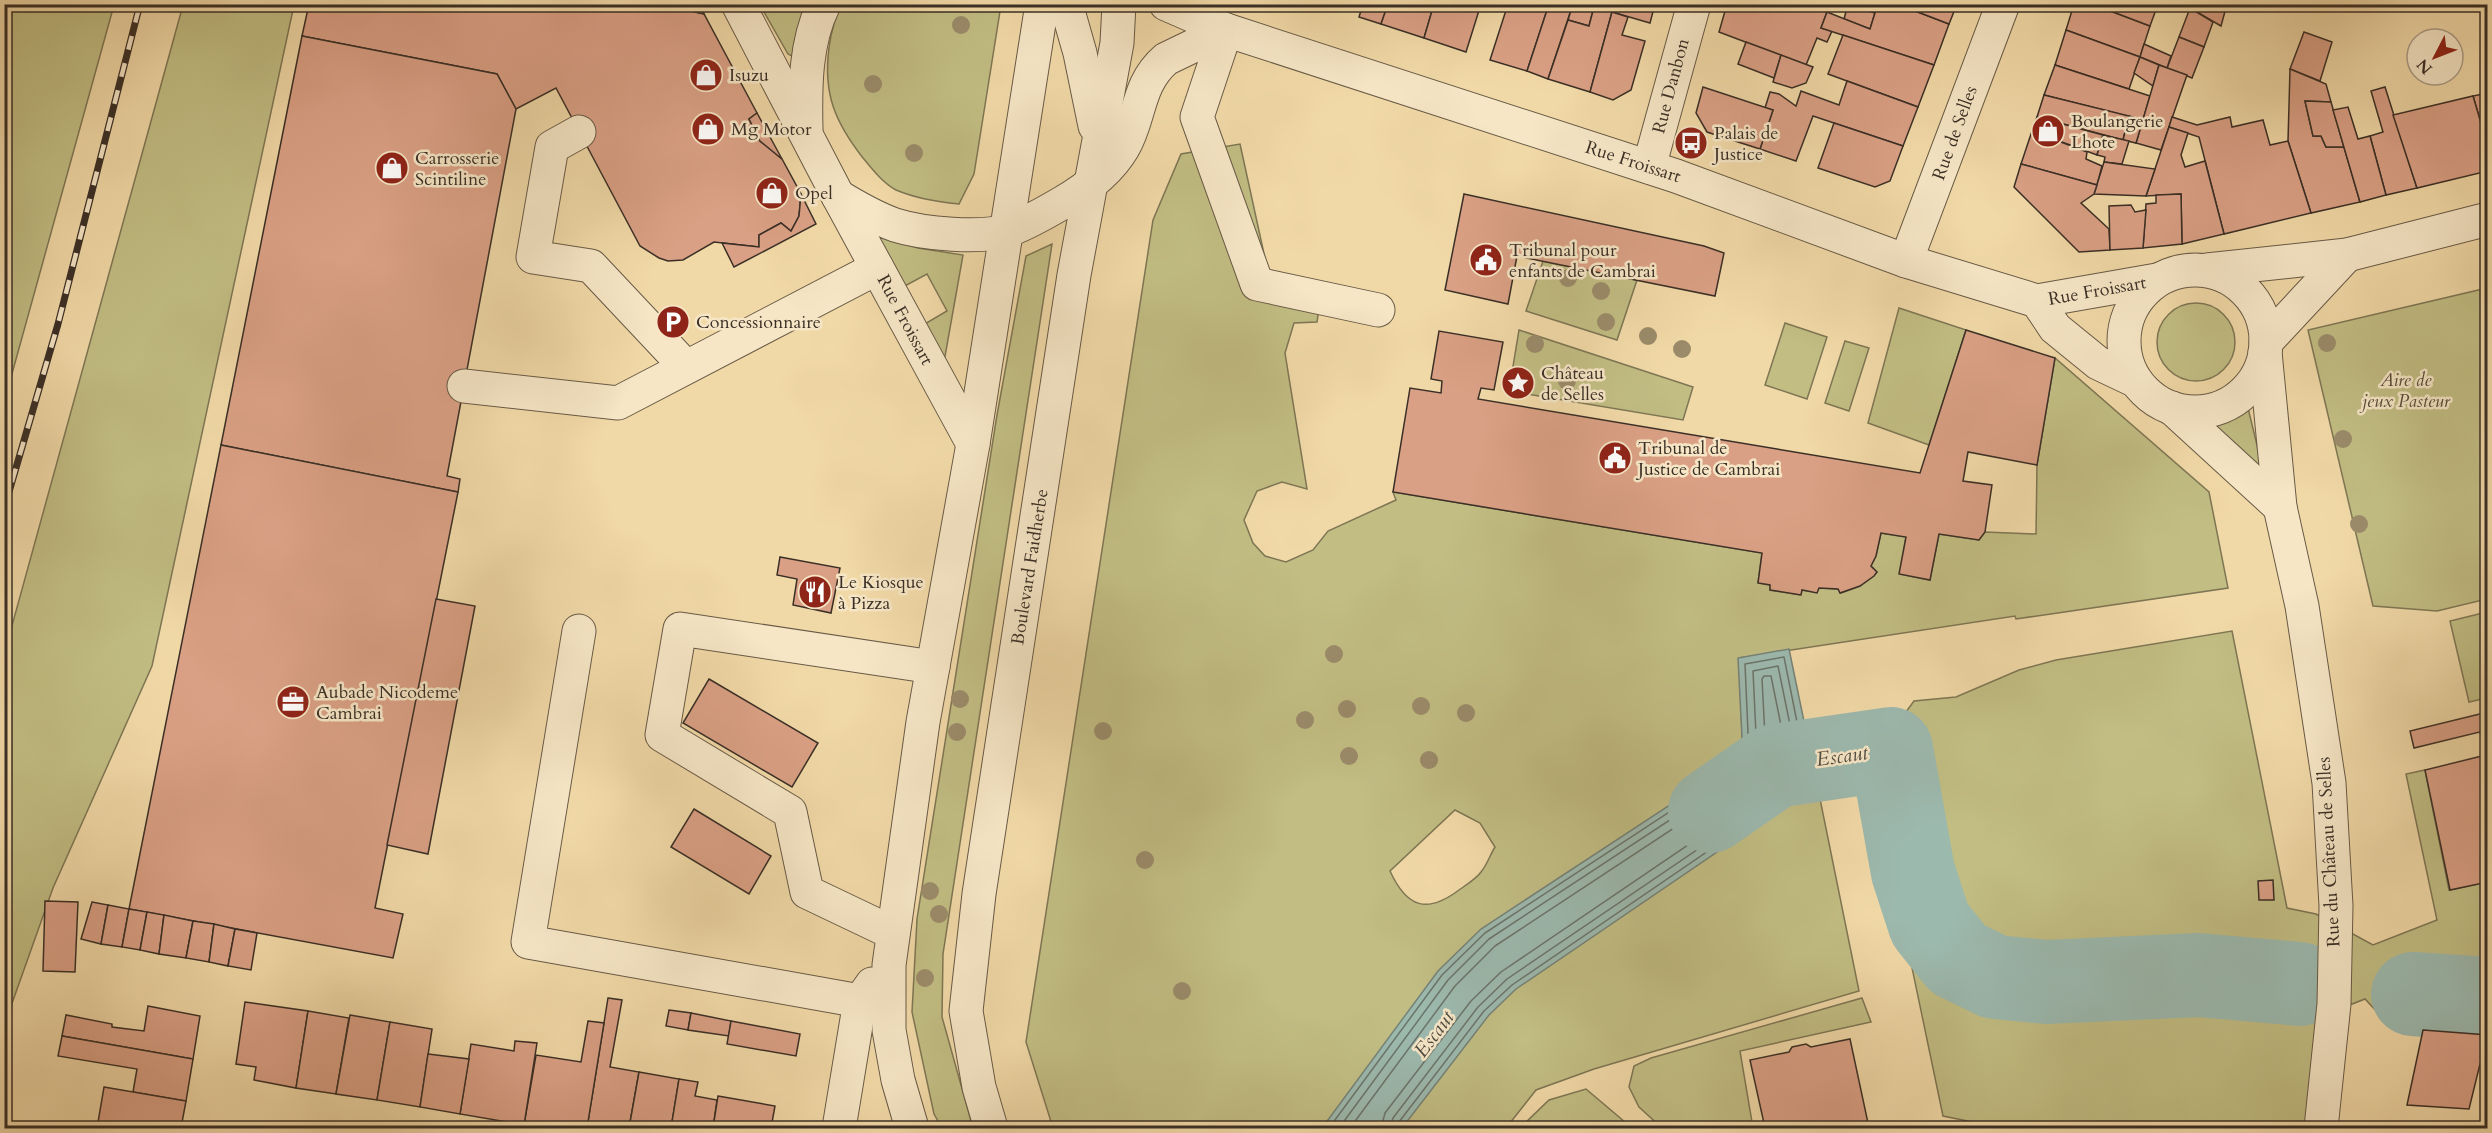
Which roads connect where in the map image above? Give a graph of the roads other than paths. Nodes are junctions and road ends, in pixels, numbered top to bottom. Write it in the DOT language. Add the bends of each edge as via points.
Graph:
graph roads {
  1 [pos="738,4"];
  2 [pos="824,4"];
  3 [pos="1042,4"];
  4 [pos="1066,4"];
  5 [pos="1119,4"];
  6 [pos="1166,4"];
  7 [pos="1694,4"];
  8 [pos="2003,4"];
  9 [pos="1226,30"];
  10 [pos="579,132"];
  11 [pos="806,133"];
  12 [pos="1098,139"];
  13 [pos="1650,167"];
  14 [pos="1091,185"];
  15 [pos="838,196"];
  16 [pos="2487,219"];
  17 [pos="1007,230"];
  18 [pos="2347,255"];
  19 [pos="1906,261"];
  20 [pos="877,268"];
  21 [pos="2207,270"];
  22 [pos="2157,280"];
  23 [pos="2037,301"];
  24 [pos="1378,310"];
  25 [pos="2265,347"];
  26 [pos="686,367"];
  27 [pos="2136,381"];
  28 [pos="464,386"];
  29 [pos="2172,408"];
  30 [pos="973,444"];
  31 [pos="2280,507"];
  32 [pos="579,631"];
  33 [pos="933,667"];
  34 [pos="891,949"];
  35 [pos="860,1001"];
  36 [pos="839,1128"];
  37 [pos="912,1128"];
  38 [pos="991,1128"];
  39 [pos="2321,1128"];
  1 -- 11 [label="street, Rue Froissart"];
  2 -- 11 [label="street, Rue Froissart" via="814,31 807,73"];
  3 -- 17 [label="street"];
  4 -- 12 [label="street"];
  5 -- 12 [label="street, Boulevard Faidherbe" via="1117,43"];
  6 -- 9 [label="street, Rue Froissart"];
  7 -- 13 [label="street, Rue Danbon"];
  8 -- 19 [label="street, Rue de Selles"];
  9 -- 13 [label="street, Rue Froissart"];
  9 -- 14 [label="street" via="1166,59 1153,72 1122,151"];
  9 -- 24 [label="street" via="1197,117 1257,284"];
  10 -- 26 [label="street" via="552,147 533,257 591,266"];
  11 -- 15 [label="street, Rue Froissart"];
  12 -- 14 [label="street, Boulevard Faidherbe"];
  13 -- 19 [label="street, Rue Froissart"];
  14 -- 17 [label="street"];
  14 -- 38 [label="street, Boulevard Faidherbe" via="972,950 966,1011 977,1077"];
  15 -- 17 [label="street" via="896,225 966,233"];
  15 -- 20 [label="street, Rue Froissart"];
  16 -- 18 [label="street"];
  17 -- 30 [label="street"];
  18 -- 21 [label="street"];
  18 -- 25 [label="street"];
  19 -- 23 [label="street, Rue Froissart"];
  20 -- 26 [label="street"];
  20 -- 30 [label="street, Rue Froissart"];
  21 -- 22 [label="street" via="2172,273"];
  21 -- 25 [label="street" via="2226,277 2249,296 2263,322"];
  22 -- 23 [label="street, Rue Froissart"];
  22 -- 27 [label="street" via="2140,295 2128,315 2123,337 2126,360"];
  23 -- 27 [label="street, Rue Froissart" via="2055,328 2098,363"];
  25 -- 29 [label="street" via="2257,375 2241,395 2220,407 2196,412"];
  25 -- 31 [label="street, Rue du Château de Selles"];
  26 -- 28 [label="street" via="618,403"];
  27 -- 29 [label="street" via="2152,397"];
  29 -- 31 [label="street"];
  30 -- 33 [label="street"];
  31 -- 39 [label="street, Rue du Château de Selles" via="2302,606 2330,794 2336,906 2335,993"];
  32 -- 35 [label="street" via="528,942"];
  33 -- 34 [label="street"];
  33 -- 34 [label="street" via="680,629 662,735 790,812 807,892"];
  34 -- 35 [label="street"];
  34 -- 37 [label="street" via="889,1030"];
  35 -- 36 [label="street"];
}
